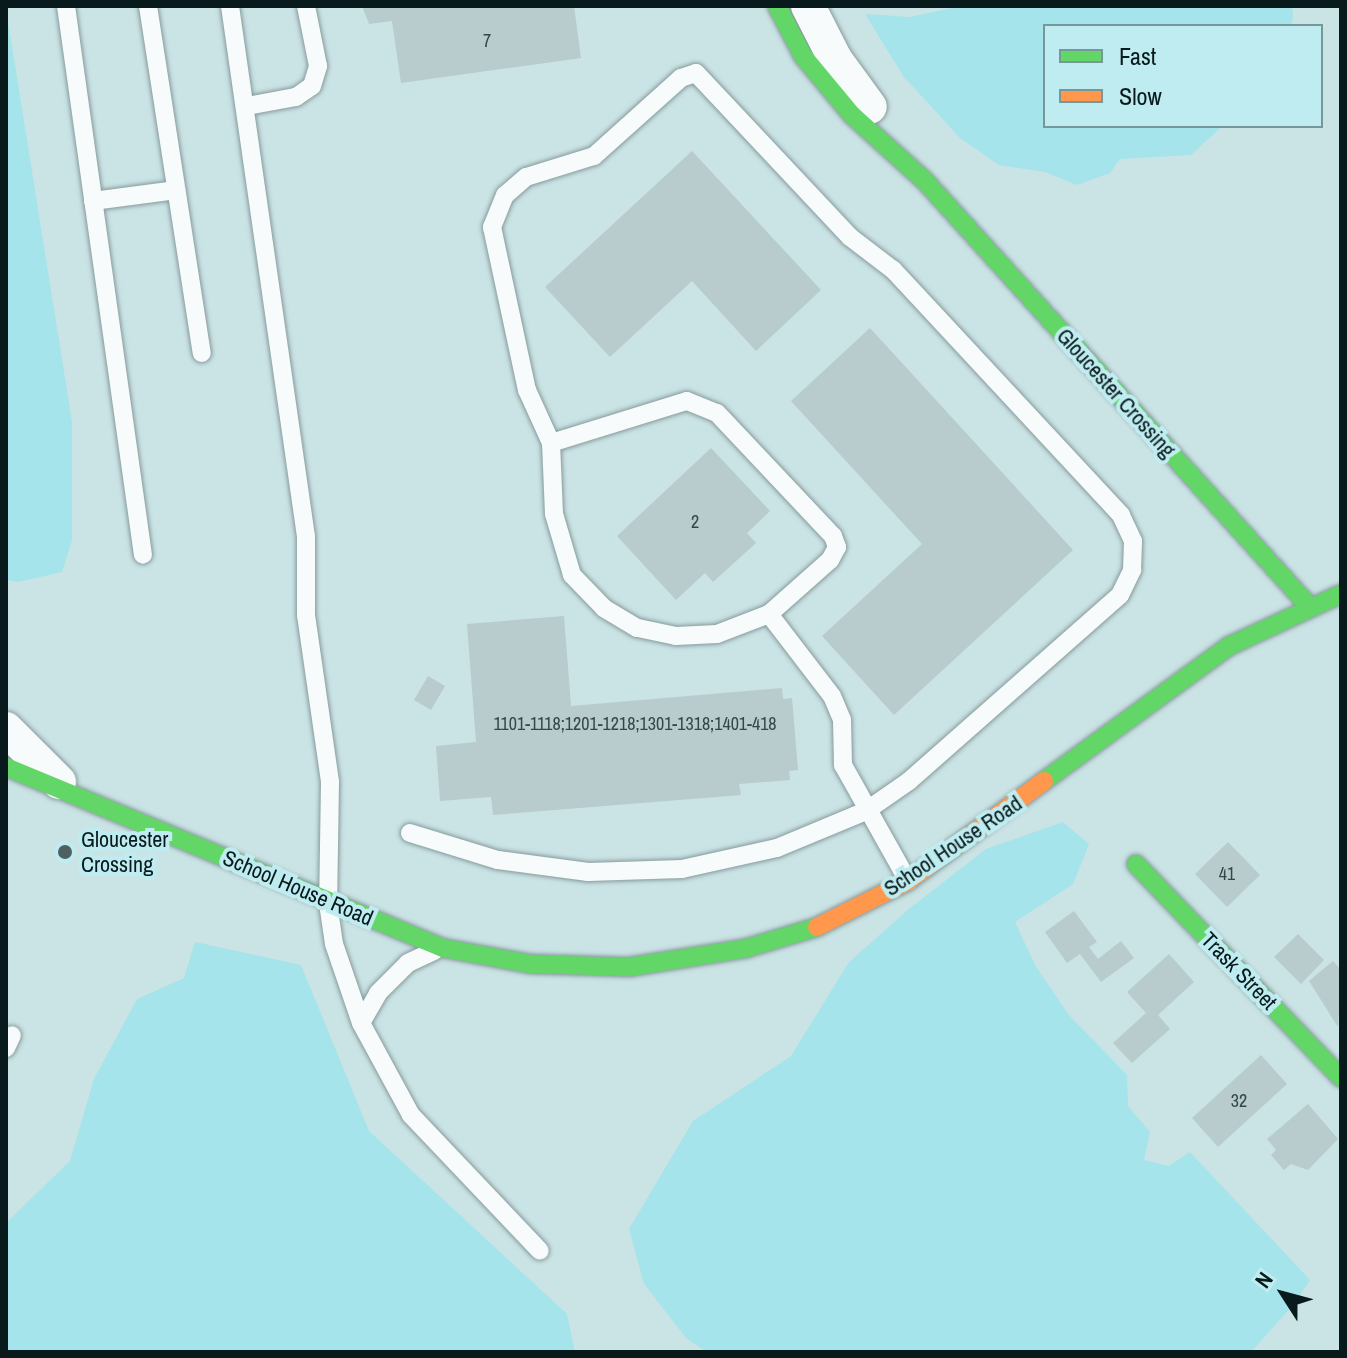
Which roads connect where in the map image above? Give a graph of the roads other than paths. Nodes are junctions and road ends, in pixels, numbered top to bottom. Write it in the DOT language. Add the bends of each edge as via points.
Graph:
graph roads {
  1 [pos="66,6"];
  2 [pos="148,6"];
  3 [pos="230,6"];
  4 [pos="306,6"];
  5 [pos="777,6"];
  6 [pos="808,6"];
  7 [pos="247,106"];
  8 [pos="925,181"];
  9 [pos="176,190"];
  10 [pos="93,201"];
  11 [pos="202,353"];
  12 [pos="551,443"];
  13 [pos="143,555"];
  14 [pos="1341,594"];
  15 [pos="1308,605"];
  16 [pos="769,614"];
  17 [pos="6,729"];
  18 [pos="6,767"];
  19 [pos="69,790"];
  20 [pos="866,811"];
  21 [pos="410,833"];
  22 [pos="1136,864"];
  23 [pos="908,881"];
  24 [pos="328,903"];
  25 [pos="443,948"];
  26 [pos="361,1023"];
  27 [pos="1341,1078"];
  28 [pos="540,1251"];
  1 -- 10 [label="lane"];
  2 -- 9 [label="lane"];
  3 -- 7 [label="lane"];
  4 -- 7 [label="lane" via="318,66 312,86 296,97"];
  5 -- 8 [label="street, Gloucester Crossing" via="803,56 852,115"];
  6 -- 8 [label="street, Gloucester Crossing" via="835,59"];
  7 -- 24 [label="lane" via="306,537 306,615 330,782"];
  8 -- 15 [label="street, Gloucester Crossing"];
  9 -- 10 [label="lane"];
  9 -- 11 [label="lane"];
  10 -- 13 [label="lane"];
  12 -- 16 [label="lane" via="554,514 572,575 604,608 637,628 676,636 717,634"];
  12 -- 16 [label="lane" via="687,401 717,413 833,536 837,547 830,560"];
  12 -- 20 [label="lane" via="527,390 492,227 496,216 505,195 526,177 594,156 681,78 696,73 850,237 893,270 1121,515 1133,541 1132,570 1120,595 909,781"];
  14 -- 15 [label="street, School House Road"];
  15 -- 23 [label="street, School House Road" via="1229,646"];
  16 -- 20 [label="lane" via="832,696 842,720 843,765"];
  17 -- 19 [label="street, School House Road"];
  18 -- 19 [label="street, School House Road"];
  19 -- 24 [label="street, School House Road"];
  20 -- 21 [label="lane" via="777,848 682,869 634,873 528,866"];
  20 -- 23 [label="lane"];
  22 -- 27 [label="street, Trask Street"];
  23 -- 25 [label="street, School House Road" via="815,928 747,948 629,967 530,964"];
  24 -- 25 [label="street, School House Road"];
  24 -- 26 [label="lane" via="345,983"];
  25 -- 26 [label="lane" via="408,963 378,993"];
  26 -- 28 [label="lane" via="411,1115"];
}
